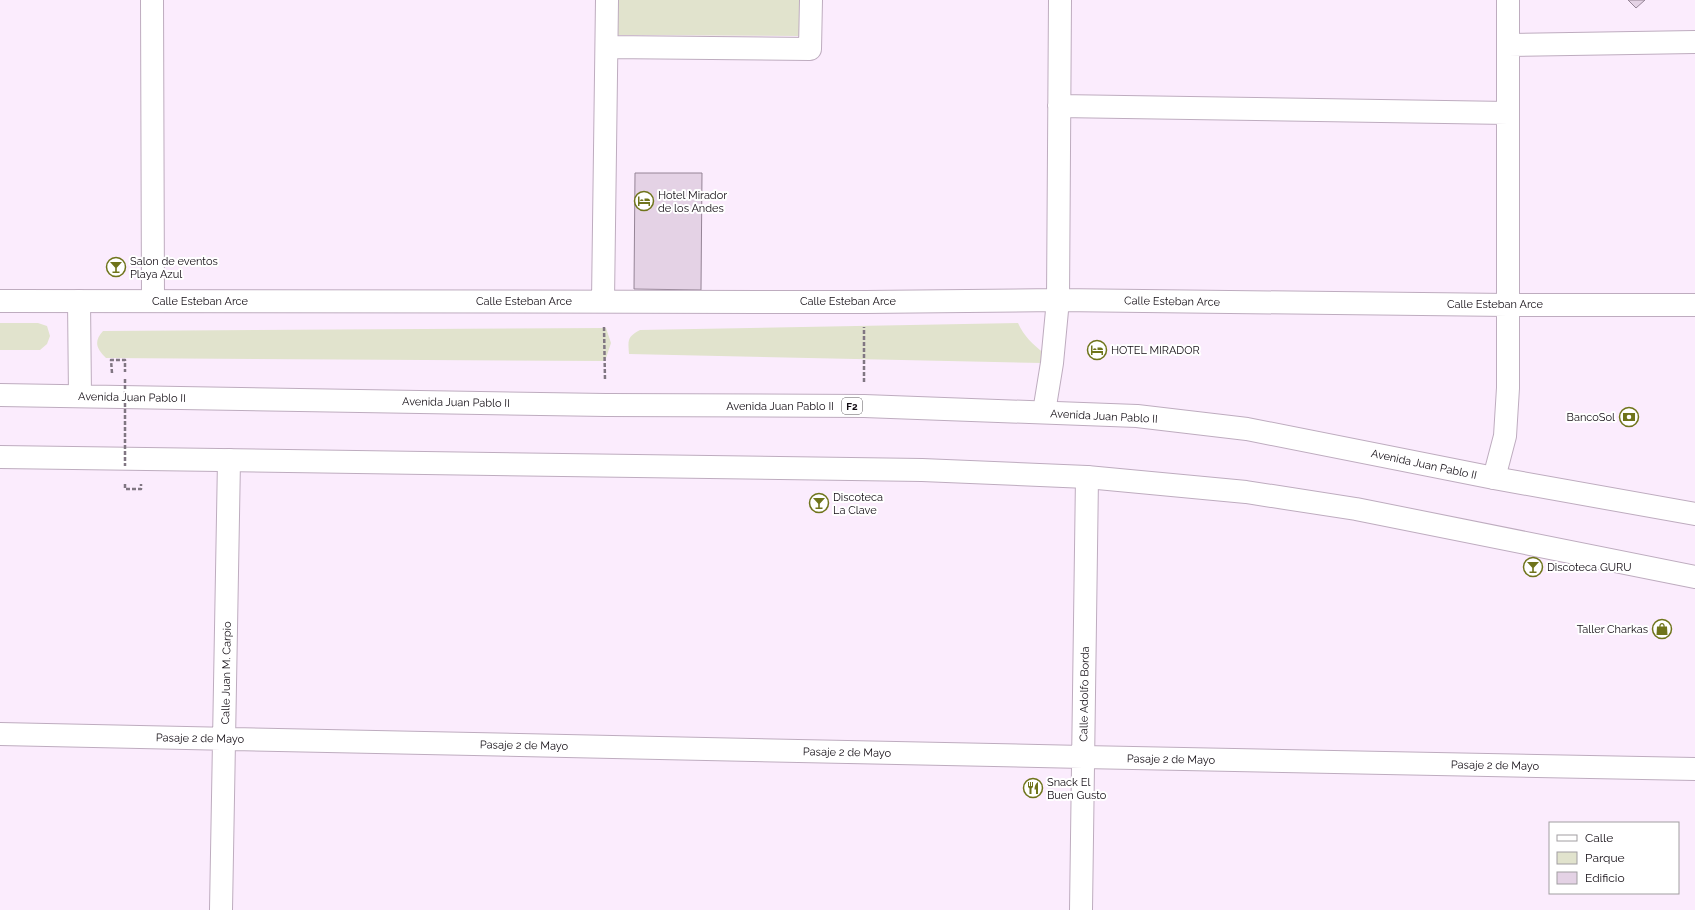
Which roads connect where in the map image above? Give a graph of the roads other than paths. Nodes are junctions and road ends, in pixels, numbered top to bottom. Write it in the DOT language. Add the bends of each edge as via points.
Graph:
graph roads {
  1 [pos="152,0"];
  2 [pos="607,0"];
  3 [pos="811,0"];
  4 [pos="1060,0"];
  5 [pos="1508,0"];
  6 [pos="1695,42"];
  7 [pos="1508,45"];
  8 [pos="607,47"];
  9 [pos="1059,106"];
  10 [pos="1508,113"];
  11 [pos="1058,300"];
  12 [pos="0,301"];
  13 [pos="79,301"];
  14 [pos="153,301"];
  15 [pos="603,301"];
  16 [pos="1508,305"];
  17 [pos="1695,305"];
  18 [pos="0,395"];
  19 [pos="80,396"];
  20 [pos="1044,412"];
  21 [pos="0,456"];
  22 [pos="229,460"];
  23 [pos="1087,477"];
  24 [pos="1494,478"];
  25 [pos="1695,514"];
  26 [pos="1695,577"];
  27 [pos="0,734"];
  28 [pos="224,738"];
  29 [pos="1083,757"];
  30 [pos="1695,769"];
  31 [pos="221,910"];
  32 [pos="1081,910"];
  1 -- 14 [label="main road"];
  2 -- 8 [label="main road"];
  3 -- 8 [label="main road" via="810,49"];
  4 -- 9 [label="main road"];
  5 -- 7 [label="main road"];
  6 -- 7 [label="main road"];
  7 -- 10 [label="main road"];
  8 -- 15 [label="main road"];
  9 -- 10 [label="main road"];
  9 -- 11 [label="main road"];
  10 -- 16 [label="main road"];
  11 -- 15 [label="main road, Calle Esteban Arce"];
  11 -- 16 [label="main road, Calle Esteban Arce"];
  11 -- 20 [label="main road"];
  12 -- 13 [label="main road, Calle Esteban Arce"];
  13 -- 14 [label="main road, Calle Esteban Arce"];
  13 -- 19 [label="main road"];
  14 -- 15 [label="main road, Calle Esteban Arce"];
  16 -- 17 [label="main road, Calle Esteban Arce"];
  16 -- 24 [label="main road" via="1505,436"];
  18 -- 19 [label="main road, Avenida Juan Pablo II / F2"];
  19 -- 20 [label="main road, Avenida Juan Pablo II / F2" via="606,405 864,406"];
  20 -- 24 [label="main road, Avenida Juan Pablo II / F2" via="1137,416 1247,429"];
  21 -- 22 [label="main road"];
  22 -- 23 [label="main road" via="922,470"];
  22 -- 28 [label="main road, Calle Juan M. Carpio"];
  23 -- 26 [label="main road" via="1246,492 1356,509"];
  23 -- 29 [label="main road, Calle Adolfo Borda"];
  24 -- 25 [label="main road, Avenida Juan Pablo II / F2"];
  27 -- 28 [label="main road, Pasaje 2 de Mayo"];
  28 -- 29 [label="main road, Pasaje 2 de Mayo"];
  28 -- 31 [label="main road, Calle Juan M. Carpio"];
  29 -- 30 [label="main road, Pasaje 2 de Mayo"];
  29 -- 32 [label="main road, Calle Adolfo Borda"];
}
